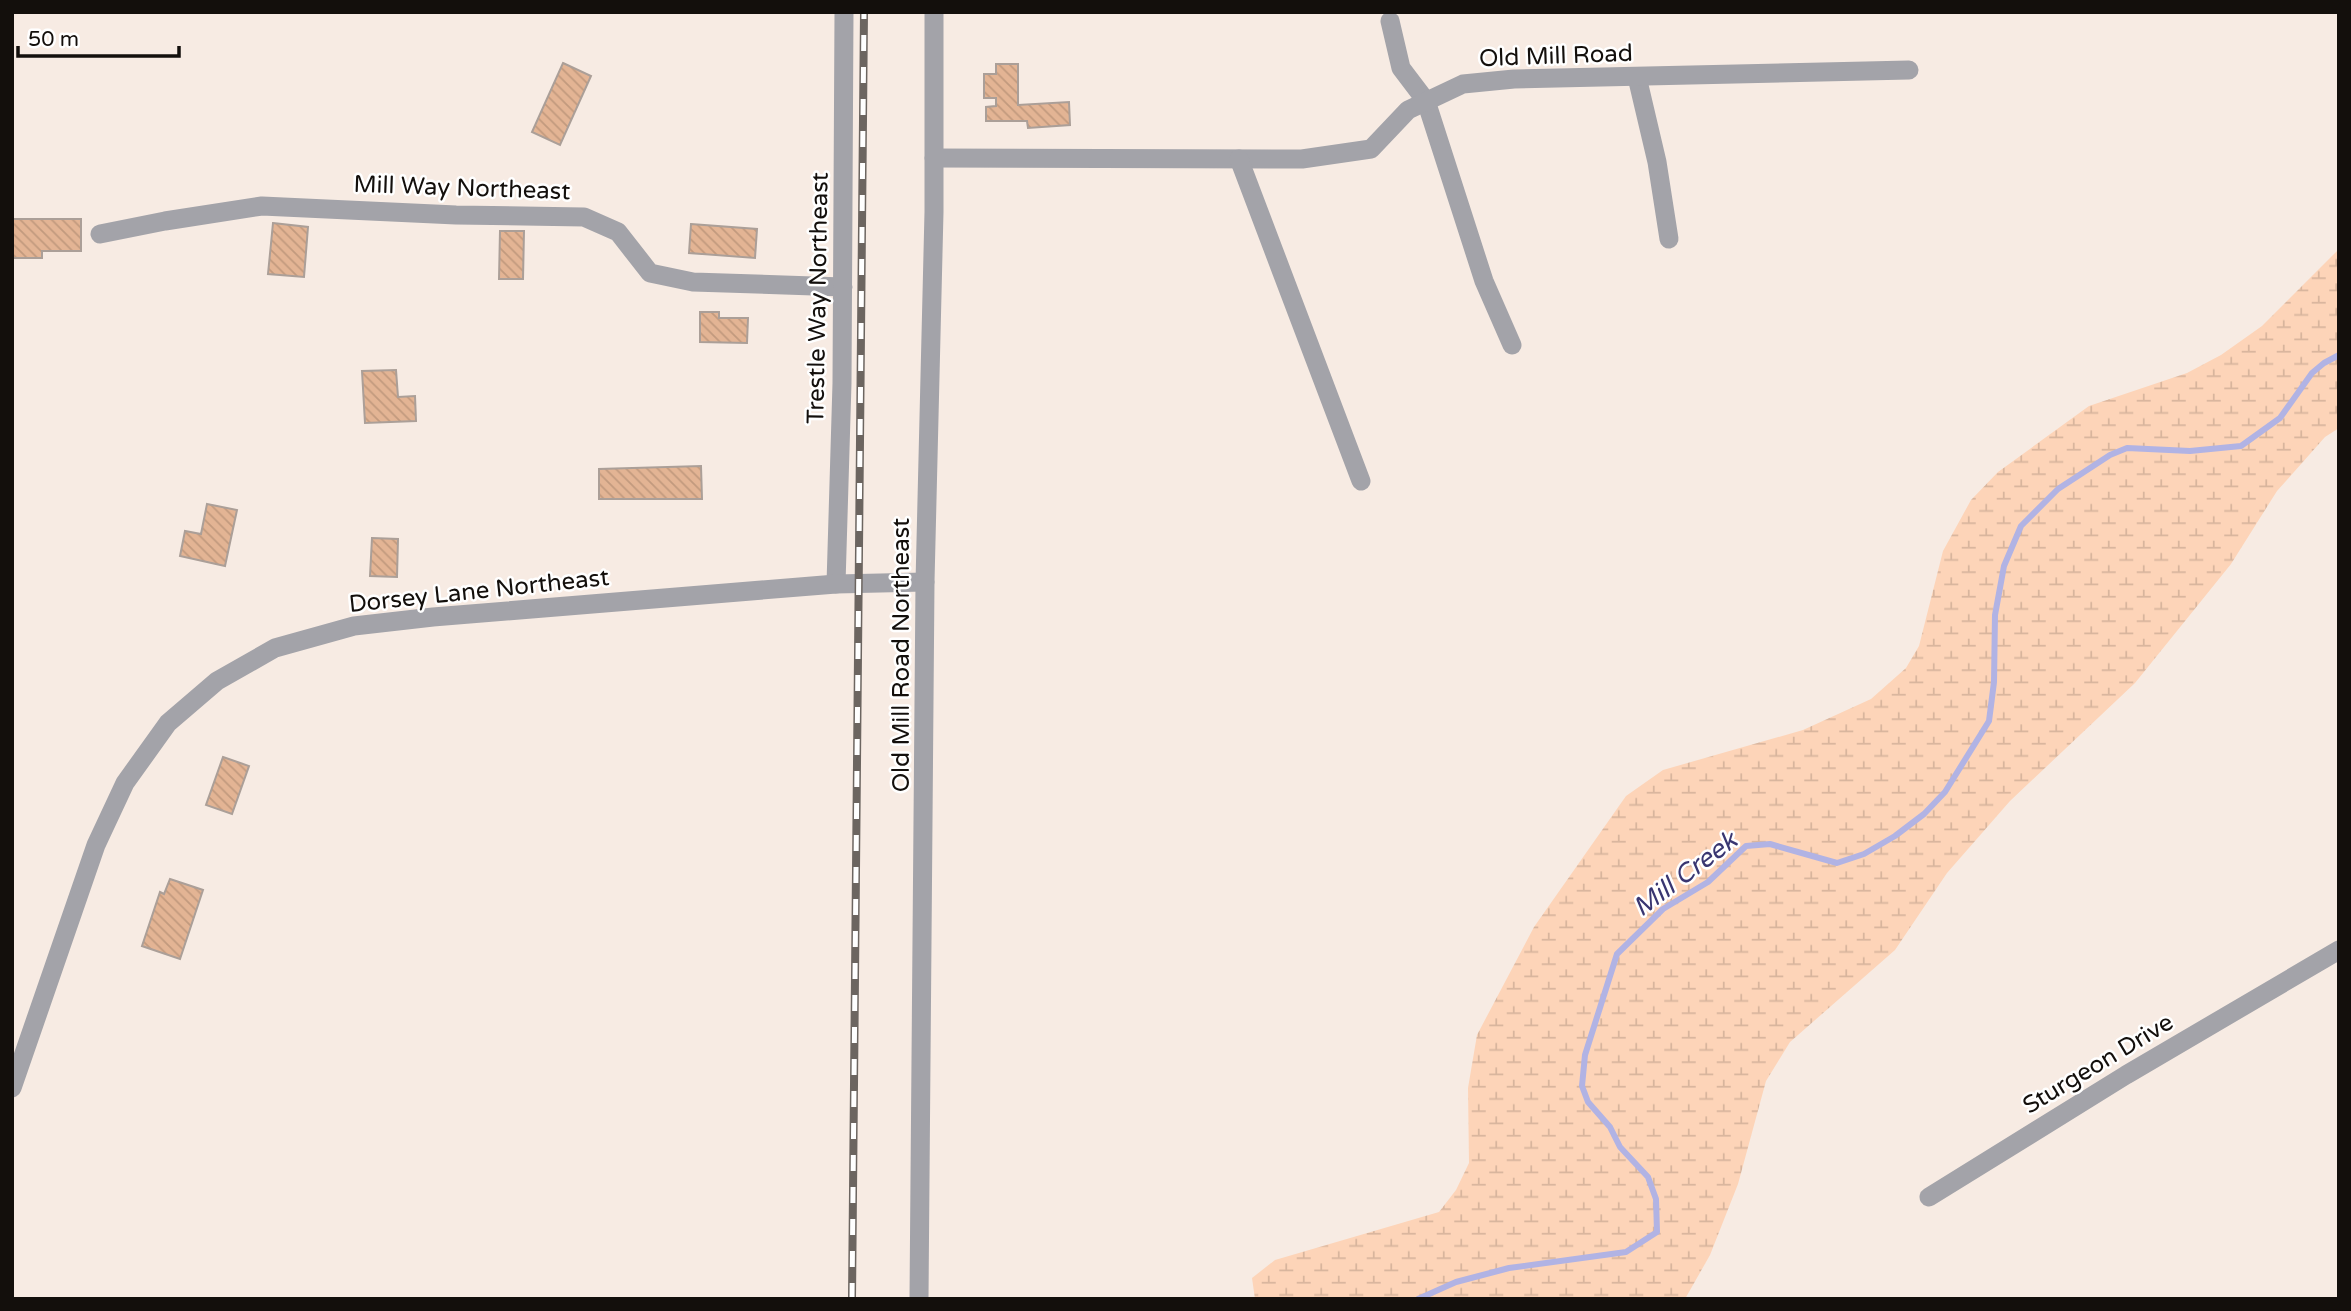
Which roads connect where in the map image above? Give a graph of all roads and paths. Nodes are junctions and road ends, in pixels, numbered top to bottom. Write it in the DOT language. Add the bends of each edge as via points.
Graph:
graph roads {
  1 [pos="844,12"];
  2 [pos="934,12"];
  3 [pos="1390,22"];
  4 [pos="1909,70"];
  5 [pos="1637,77"];
  6 [pos="1426,101"];
  7 [pos="934,158"];
  8 [pos="1239,159"];
  9 [pos="100,233"];
  10 [pos="1669,239"];
  11 [pos="843,287"];
  12 [pos="1512,345"];
  13 [pos="1361,481"];
  14 [pos="925,582"];
  15 [pos="836,584"];
  16 [pos="2339,950"];
  17 [pos="12,1088"];
  18 [pos="1929,1197"];
  19 [pos="919,1299"];
  1 -- 11 [label="street, Trestle Way Northeast"];
  2 -- 7 [label="street, Old Mill Road Northeast"];
  3 -- 6 [label="street" via="1401,68"];
  4 -- 5 [label="street, Old Mill Road"];
  5 -- 6 [label="street, Old Mill Road" via="1514,79 1463,85"];
  5 -- 10 [label="street"];
  6 -- 8 [label="street, Old Mill Road" via="1408,110 1370,149 1302,159"];
  6 -- 12 [label="street" via="1484,281"];
  7 -- 8 [label="street, Old Mill Road"];
  7 -- 14 [label="street, Old Mill Road Northeast"];
  8 -- 13 [label="street"];
  9 -- 11 [label="street, Mill Way Northeast" via="262,205 583,217 618,232 650,273 693,282"];
  11 -- 15 [label="street, Trestle Way Northeast"];
  14 -- 15 [label="street, Dorsey Lane Northeast"];
  14 -- 19 [label="street, Old Mill Road Northeast"];
  15 -- 17 [label="street, Dorsey Lane Northeast" via="354,626 275,648 218,681 168,723 125,783 96,845"];
  16 -- 18 [label="street, Sturgeon Drive"];
}
